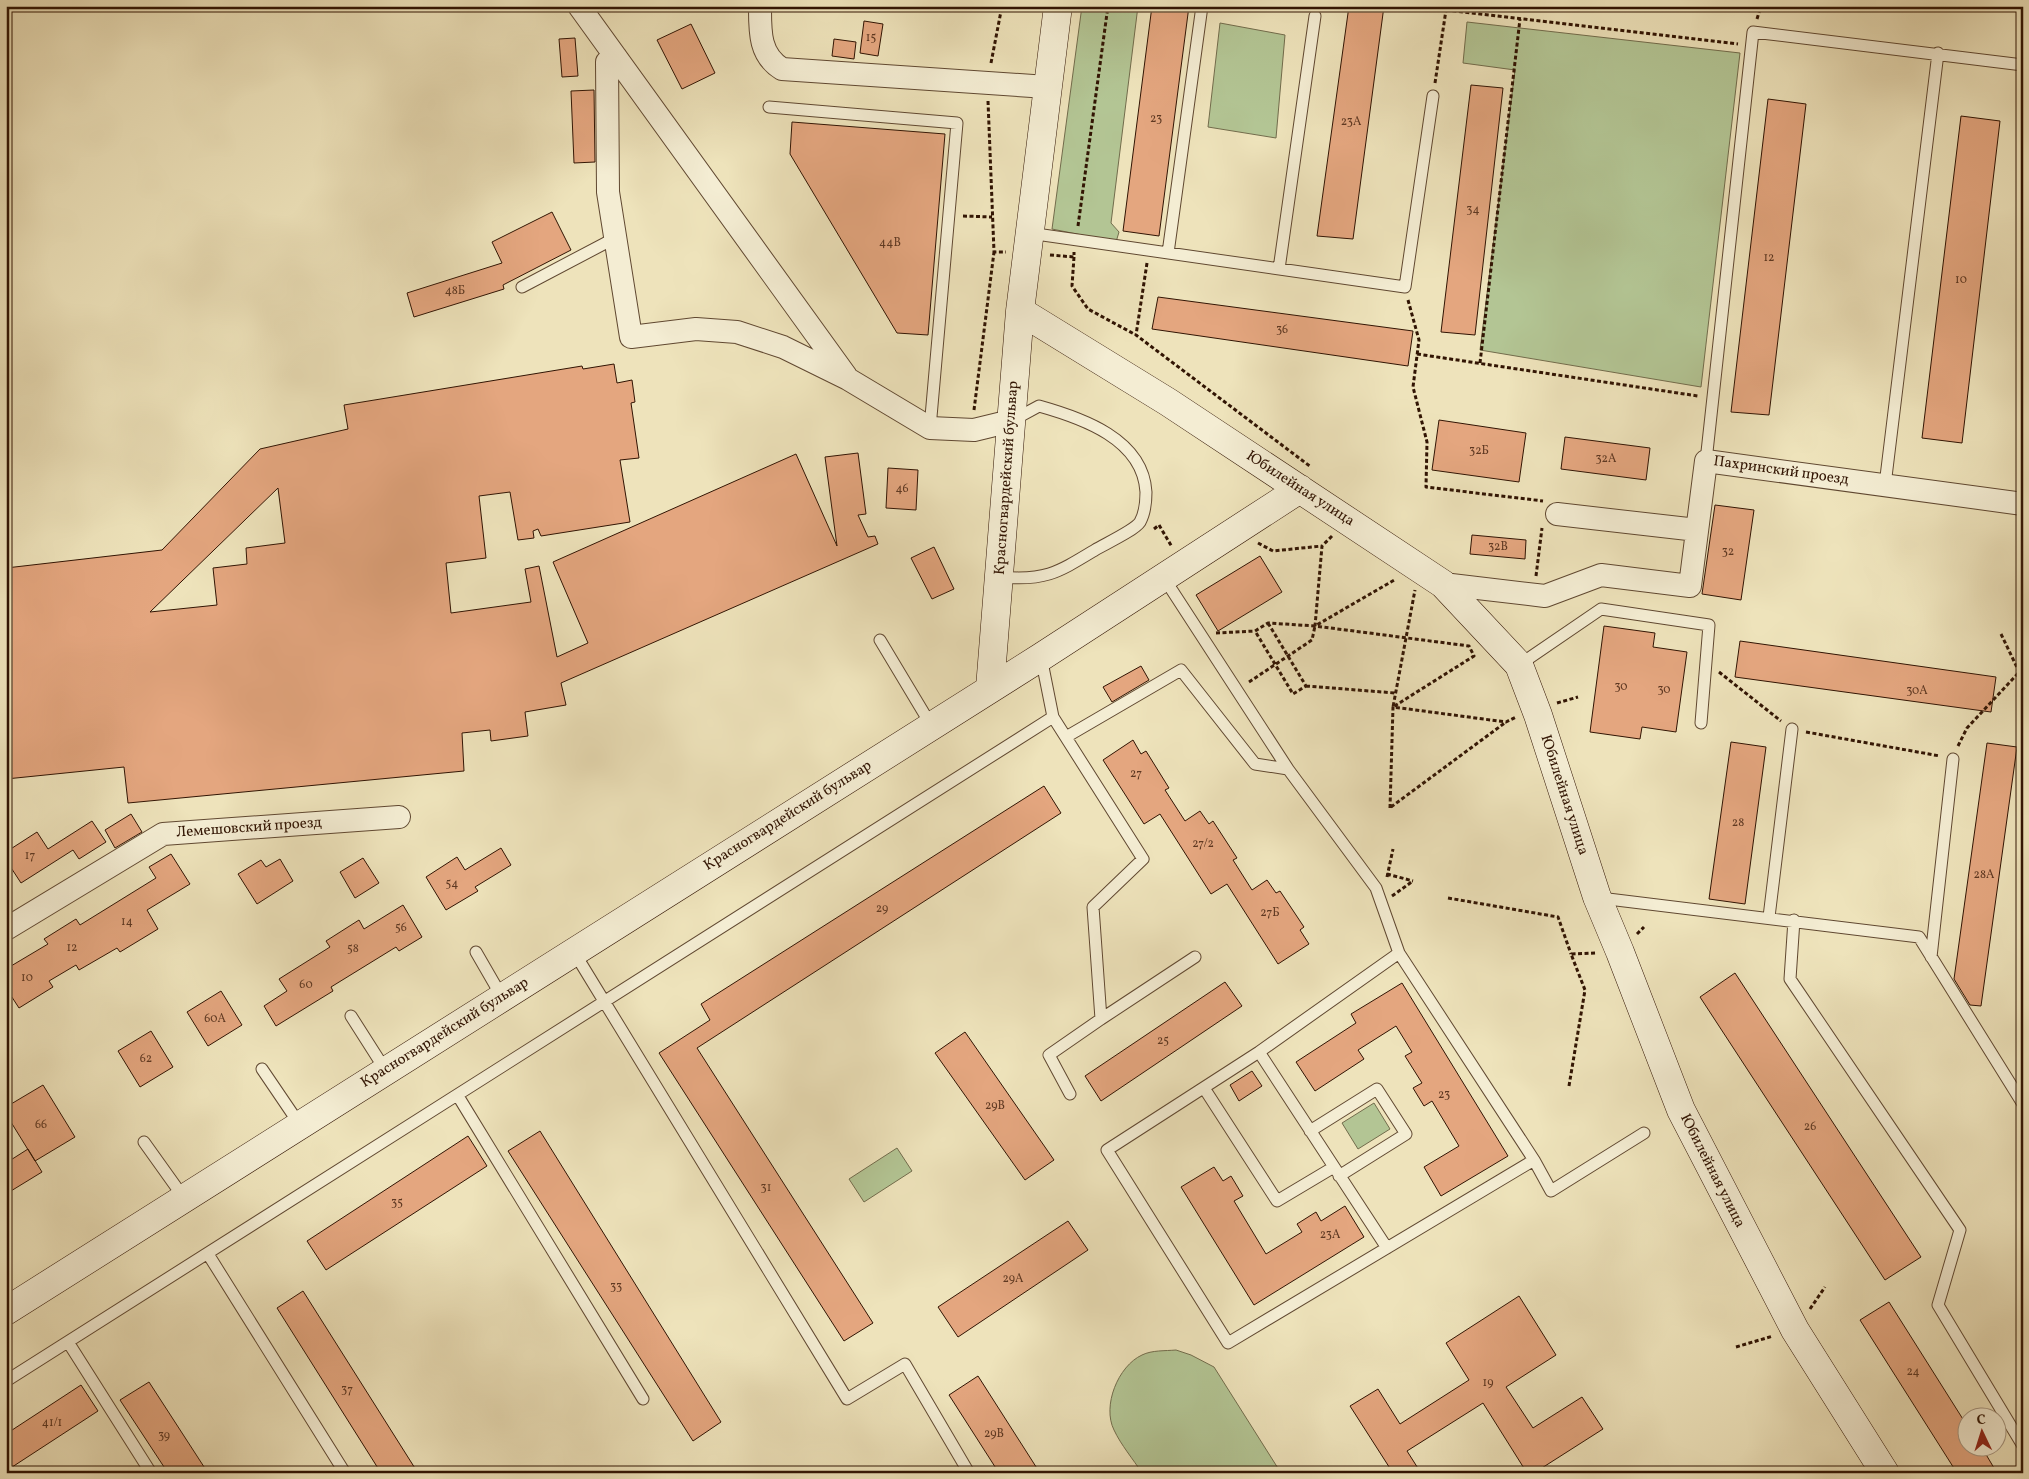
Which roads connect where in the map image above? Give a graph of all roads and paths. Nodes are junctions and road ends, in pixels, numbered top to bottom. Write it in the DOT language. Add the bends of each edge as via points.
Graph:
graph roads {
  1 [pos="579,6"];
  2 [pos="760,6"];
  3 [pos="1002,6"];
  4 [pos="1058,6"];
  5 [pos="1108,6"];
  6 [pos="1202,6"];
  7 [pos="1442,6"];
  8 [pos="1446,10"];
  9 [pos="1315,16"];
  10 [pos="1520,19"];
  11 [pos="1752,46"];
  12 [pos="1938,53"];
  13 [pos="616,57"];
  14 [pos="2023,65"];
  15 [pos="988,83"];
  16 [pos="1047,87"];
  17 [pos="1433,96"];
  18 [pos="769,106"];
  19 [pos="949,216"];
  20 [pos="992,217"];
  21 [pos="615,238"];
  22 [pos="1076,240"];
  23 [pos="1028,243"];
  24 [pos="994,252"];
  25 [pos="1168,253"];
  26 [pos="1074,257"];
  27 [pos="1279,269"];
  28 [pos="522,287"];
  29 [pos="1405,287"];
  30 [pos="1020,311"];
  31 [pos="1136,335"];
  32 [pos="1417,354"];
  33 [pos="1480,363"];
  34 [pos="848,379"];
  35 [pos="1712,399"];
  36 [pos="1011,421"];
  37 [pos="930,428"];
  38 [pos="971,430"];
  39 [pos="1706,461"];
  40 [pos="1885,485"];
  41 [pos="1300,489"];
  42 [pos="2023,504"];
  43 [pos="1548,515"];
  44 [pos="1697,530"];
  45 [pos="1256,542"];
  46 [pos="1322,546"];
  47 [pos="1000,576"];
  48 [pos="1402,576"];
  49 [pos="1164,578"];
  50 [pos="1443,584"];
  51 [pos="1416,585"];
  52 [pos="1534,595"];
  53 [pos="1268,623"];
  54 [pos="1314,626"];
  55 [pos="1255,631"];
  56 [pos="2001,634"];
  57 [pos="1202,636"];
  58 [pos="1405,639"];
  59 [pos="880,640"];
  60 [pos="1288,656"];
  61 [pos="1041,657"];
  62 [pos="1706,662"];
  63 [pos="1276,665"];
  64 [pos="1519,665"];
  65 [pos="2023,668"];
  66 [pos="2018,673"];
  67 [pos="2023,680"];
  68 [pos="1306,686"];
  69 [pos="990,688"];
  70 [pos="1237,690"];
  71 [pos="1395,693"];
  72 [pos="1578,697"];
  73 [pos="1535,709"];
  74 [pos="1053,716"];
  75 [pos="1506,722"];
  76 [pos="1701,722"];
  77 [pos="931,725"];
  78 [pos="1792,729"];
  79 [pos="1066,737"];
  80 [pos="1953,759"];
  81 [pos="1288,769"];
  82 [pos="398,817"];
  83 [pos="1389,864"];
  84 [pos="1361,868"];
  85 [pos="1379,872"];
  86 [pos="1448,898"];
  87 [pos="1596,898"];
  88 [pos="1382,904"];
  89 [pos="1769,917"];
  90 [pos="1794,920"];
  91 [pos="1644,927"];
  92 [pos="6,929"];
  93 [pos="476,952"];
  94 [pos="574,952"];
  95 [pos="1620,952"];
  96 [pos="1399,953"];
  97 [pos="1571,954"];
  98 [pos="1195,957"];
  99 [pos="1931,957"];
  100 [pos="502,997"];
  101 [pos="604,1002"];
  102 [pos="351,1016"];
  103 [pos="1101,1019"];
  104 [pos="1259,1052"];
  105 [pos="262,1069"];
  106 [pos="386,1071"];
  107 [pos="1569,1086"];
  108 [pos="1204,1088"];
  109 [pos="1070,1094"];
  110 [pos="458,1096"];
  111 [pos="2023,1104"];
  112 [pos="300,1125"];
  113 [pos="1310,1131"];
  114 [pos="1644,1133"];
  115 [pos="144,1142"];
  116 [pos="1534,1160"];
  117 [pos="1336,1171"];
  118 [pos="184,1198"];
  119 [pos="1387,1248"];
  120 [pos="208,1254"];
  121 [pos="6,1311"];
  122 [pos="68,1342"];
  123 [pos="6,1381"];
  124 [pos="643,1399"];
  125 [pos="2023,1446"];
  126 [pos="152,1473"];
  127 [pos="345,1473"];
  128 [pos="969,1473"];
  129 [pos="1885,1473"];
  1 -- 13 [label="street"];
  2 -- 15 [label="street" via="763,48 772,63 782,70"];
  3 -- 15 [label="path"];
  4 -- 16 [label="street, Красногвардейский бульвар"];
  5 -- 22 [label="path"];
  6 -- 25 [label="lane"];
  7 -- 8 [label="path"];
  8 -- 10 [label="path"];
  8 -- 17 [label="path"];
  9 -- 27 [label="lane"];
  10 -- 11 [label="path"];
  10 -- 33 [label="path"];
  11 -- 12 [label="lane" via="1753,32"];
  11 -- 35 [label="lane"];
  12 -- 14 [label="lane"];
  12 -- 40 [label="lane"];
  13 -- 21 [label="street" via="607,62 608,192"];
  13 -- 34 [label="street"];
  15 -- 16 [label="street"];
  15 -- 20 [label="path"];
  16 -- 23 [label="street, Красногвардейский бульвар"];
  17 -- 29 [label="lane"];
  18 -- 19 [label="lane" via="957,123"];
  19 -- 20 [label="path"];
  19 -- 37 [label="lane"];
  20 -- 24 [label="path"];
  21 -- 28 [label="lane"];
  21 -- 34 [label="street" via="631,337 696,329 737,332 783,347"];
  22 -- 23 [label="lane"];
  22 -- 25 [label="lane"];
  22 -- 26 [label="path"];
  23 -- 24 [label="path"];
  23 -- 26 [label="path"];
  23 -- 30 [label="street, Красногвардейский бульвар"];
  24 -- 38 [label="path"];
  25 -- 27 [label="lane"];
  26 -- 31 [label="path" via="1072,286 1088,309"];
  27 -- 29 [label="lane"];
  29 -- 32 [label="path" via="1419,340"];
  30 -- 36 [label="street, Красногвардейский бульвар"];
  30 -- 41 [label="street, Юбилейная улица" via="1168,402"];
  32 -- 33 [label="path"];
  32 -- 43 [label="path" via="1413,387 1427,442 1426,487 1545,502"];
  33 -- 35 [label="path"];
  34 -- 37 [label="street"];
  35 -- 39 [label="lane"];
  36 -- 38 [label="street"];
  36 -- 47 [label="street, Красногвардейский бульвар"];
  36 -- 47 [label="lane" via="1039,406 1076,416 1118,440 1138,463 1145,482 1146,503 1139,523 1060,571 1028,579"];
  37 -- 38 [label="street"];
  39 -- 40 [label="street, Пахринский проезд"];
  39 -- 44 [label="street, Пахринский проезд"];
  40 -- 42 [label="street, Пахринский проезд"];
  41 -- 49 [label="street"];
  41 -- 50 [label="street, Юбилейная улица"];
  43 -- 44 [label="street"];
  43 -- 52 [label="path"];
  44 -- 52 [label="street, Пахринский проезд" via="1690,586 1601,575 1544,596"];
  45 -- 46 [label="path" via="1273,551"];
  47 -- 69 [label="street, Красногвардейский бульвар"];
  48 -- 54 [label="path"];
  49 -- 57 [label="lane"];
  49 -- 61 [label="street"];
  50 -- 52 [label="street, Пахринский проезд"];
  50 -- 64 [label="street, Юбилейная улица"];
  51 -- 58 [label="path"];
  53 -- 54 [label="path"];
  53 -- 55 [label="path"];
  53 -- 60 [label="path"];
  54 -- 60 [label="path" via="1312,640"];
  55 -- 57 [label="path"];
  55 -- 63 [label="path"];
  56 -- 66 [label="path"];
  57 -- 70 [label="lane"];
  59 -- 77 [label="lane"];
  60 -- 63 [label="path"];
  60 -- 68 [label="path"];
  61 -- 69 [label="street"];
  61 -- 74 [label="lane"];
  62 -- 64 [label="lane" via="1709,625 1601,609"];
  62 -- 76 [label="lane"];
  62 -- 78 [label="path"];
  63 -- 68 [label="path" via="1293,694"];
  63 -- 70 [label="path"];
  64 -- 73 [label="street, Юбилейная улица"];
  65 -- 66 [label="path"];
  66 -- 67 [label="path"];
  66 -- 80 [label="path" via="1967,728"];
  68 -- 71 [label="path"];
  69 -- 77 [label="street, Красногвардейский бульвар"];
  70 -- 81 [label="lane"];
  72 -- 73 [label="path"];
  73 -- 75 [label="path"];
  73 -- 87 [label="street, Юбилейная улица"];
  74 -- 79 [label="lane"];
  74 -- 101 [label="lane"];
  75 -- 75 [label="path" via="1421,785 1390,808 1393,707"];
  77 -- 94 [label="street, Красногвардейский бульвар"];
  78 -- 80 [label="path"];
  78 -- 89 [label="lane"];
  79 -- 81 [label="lane" via="1182,670 1255,764"];
  79 -- 103 [label="lane" via="1143,859 1094,907"];
  80 -- 99 [label="lane"];
  81 -- 84 [label="lane"];
  82 -- 92 [label="street, Лемешовский проезд" via="163,834"];
  83 -- 85 [label="path"];
  84 -- 85 [label="path"];
  84 -- 88 [label="lane" via="1376,888"];
  85 -- 88 [label="path" via="1413,881"];
  86 -- 97 [label="path" via="1558,916"];
  87 -- 89 [label="lane"];
  87 -- 95 [label="street, Юбилейная улица"];
  88 -- 96 [label="lane"];
  89 -- 90 [label="lane"];
  90 -- 99 [label="lane" via="1919,937"];
  90 -- 125 [label="lane" via="1790,979 1960,1230 1938,1305"];
  91 -- 95 [label="path"];
  93 -- 100 [label="lane"];
  94 -- 100 [label="street, Красногвардейский бульвар"];
  94 -- 101 [label="lane"];
  95 -- 97 [label="path"];
  95 -- 129 [label="street, Юбилейная улица" via="1685,1119 1795,1330"];
  96 -- 104 [label="lane"];
  96 -- 116 [label="lane"];
  97 -- 107 [label="path" via="1585,990"];
  98 -- 103 [label="lane"];
  99 -- 111 [label="lane"];
  100 -- 106 [label="street, Красногвардейский бульвар"];
  101 -- 110 [label="lane"];
  101 -- 128 [label="lane" via="847,1399 905,1364"];
  102 -- 106 [label="lane"];
  103 -- 109 [label="lane" via="1049,1055"];
  104 -- 108 [label="lane"];
  104 -- 113 [label="lane"];
  105 -- 112 [label="lane"];
  106 -- 112 [label="street, Красногвардейский бульвар"];
  108 -- 117 [label="lane" via="1277,1201"];
  108 -- 119 [label="lane" via="1107,1150 1228,1343"];
  110 -- 120 [label="lane"];
  110 -- 124 [label="lane"];
  112 -- 118 [label="street, Красногвардейский бульвар"];
  113 -- 117 [label="lane"];
  113 -- 117 [label="lane" via="1377,1089 1406,1134"];
  114 -- 116 [label="lane" via="1551,1191"];
  115 -- 118 [label="lane"];
  116 -- 119 [label="lane"];
  117 -- 119 [label="lane"];
  118 -- 121 [label="street, Красногвардейский бульвар"];
  120 -- 122 [label="lane"];
  120 -- 127 [label="lane"];
  122 -- 123 [label="lane"];
  122 -- 126 [label="lane"];
}
